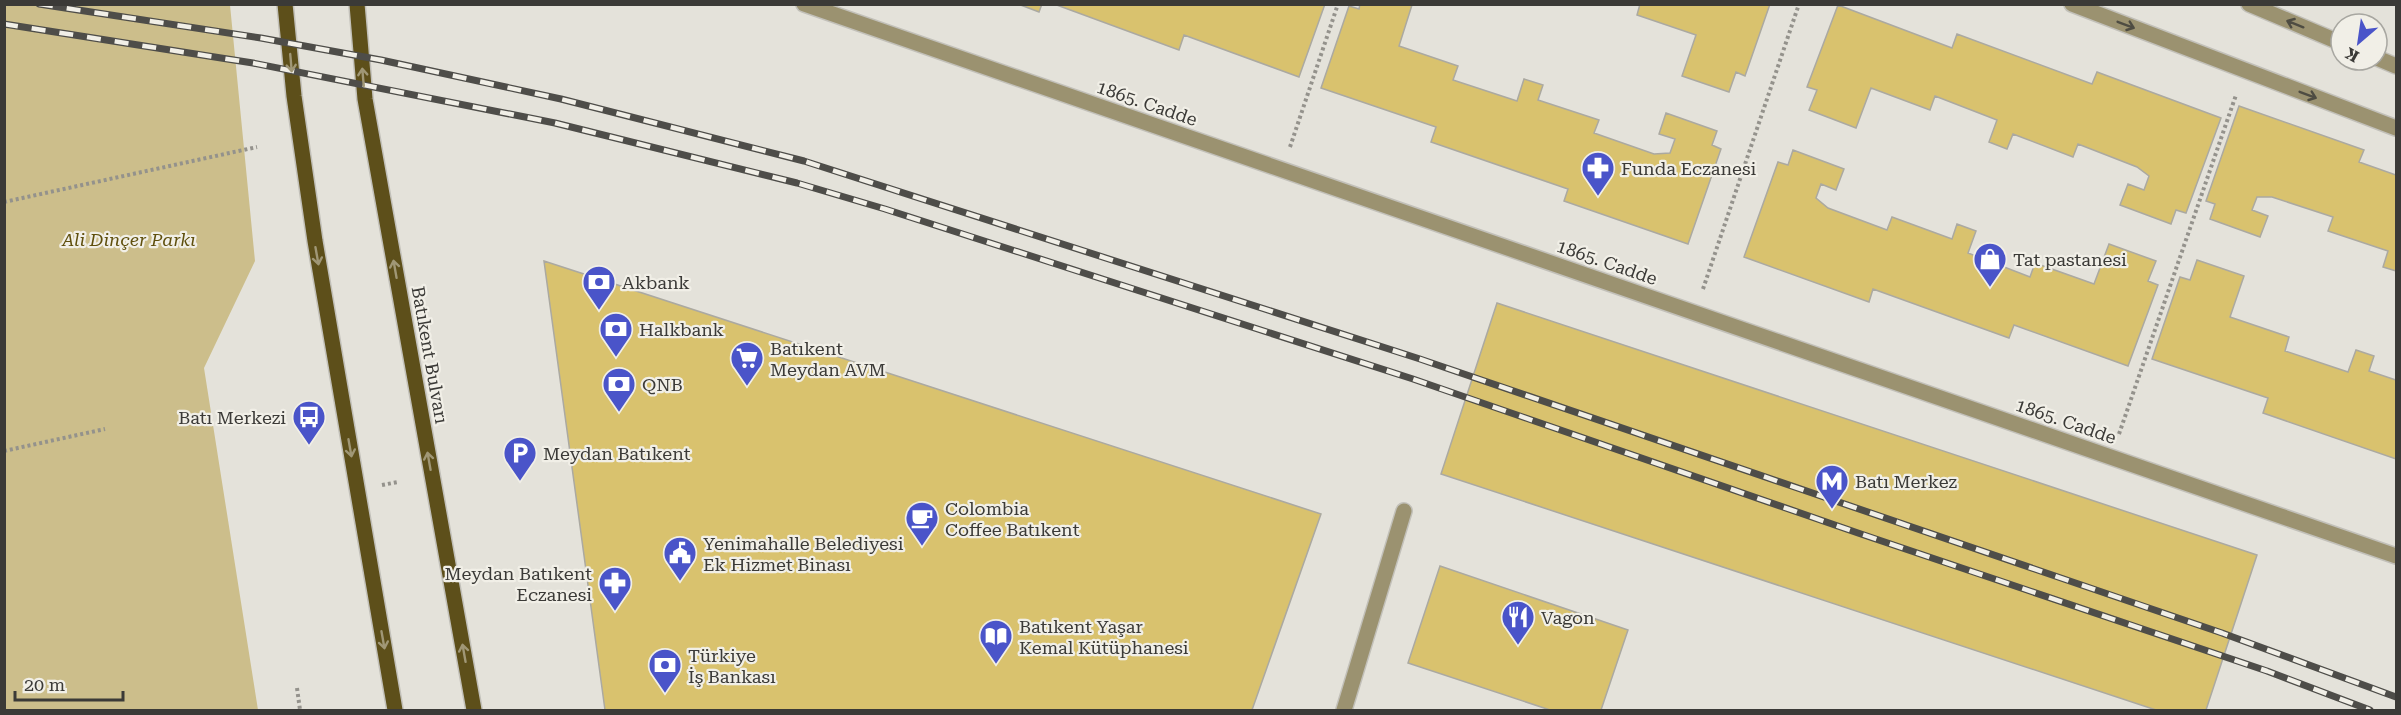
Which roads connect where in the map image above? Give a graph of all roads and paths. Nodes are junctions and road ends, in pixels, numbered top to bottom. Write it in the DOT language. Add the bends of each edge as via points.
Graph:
graph roads {
  1 [pos="285,4"];
  2 [pos="357,4"];
  3 [pos="804,4"];
  4 [pos="1338,4"];
  5 [pos="1799,4"];
  6 [pos="2072,4"];
  7 [pos="2248,4"];
  8 [pos="2329,38"];
  9 [pos="2244,70"];
  10 [pos="2397,128"];
  11 [pos="257,147"];
  12 [pos="1282,170"];
  13 [pos="4,202"];
  14 [pos="1695,313"];
  15 [pos="105,429"];
  16 [pos="4,451"];
  17 [pos="2110,457"];
  18 [pos="398,482"];
  19 [pos="382,485"];
  20 [pos="1404,511"];
  21 [pos="2397,556"];
  22 [pos="297,688"];
  23 [pos="300,711"];
  24 [pos="394,711"];
  25 [pos="474,711"];
  26 [pos="1344,711"];
  1 -- 24 [label="main road, one-way" via="315,241"];
  25 -- 2 [label="main road, Batıkent Bulvarı, one-way" via="365,99"];
  3 -- 12 [label="street, 1865. Cadde"];
  4 -- 12 [label="path"];
  5 -- 14 [label="path"];
  6 -- 9 [label="street, one-way"];
  8 -- 7 [label="street, one-way"];
  9 -- 10 [label="street, one-way"];
  9 -- 17 [label="path"];
  11 -- 13 [label="path"];
  12 -- 14 [label="street, 1865. Cadde"];
  14 -- 17 [label="street, 1865. Cadde"];
  15 -- 16 [label="path"];
  17 -- 21 [label="street, 1865. Cadde"];
  18 -- 19 [label="path"];
  20 -- 26 [label="street"];
  22 -- 23 [label="path"];
}
